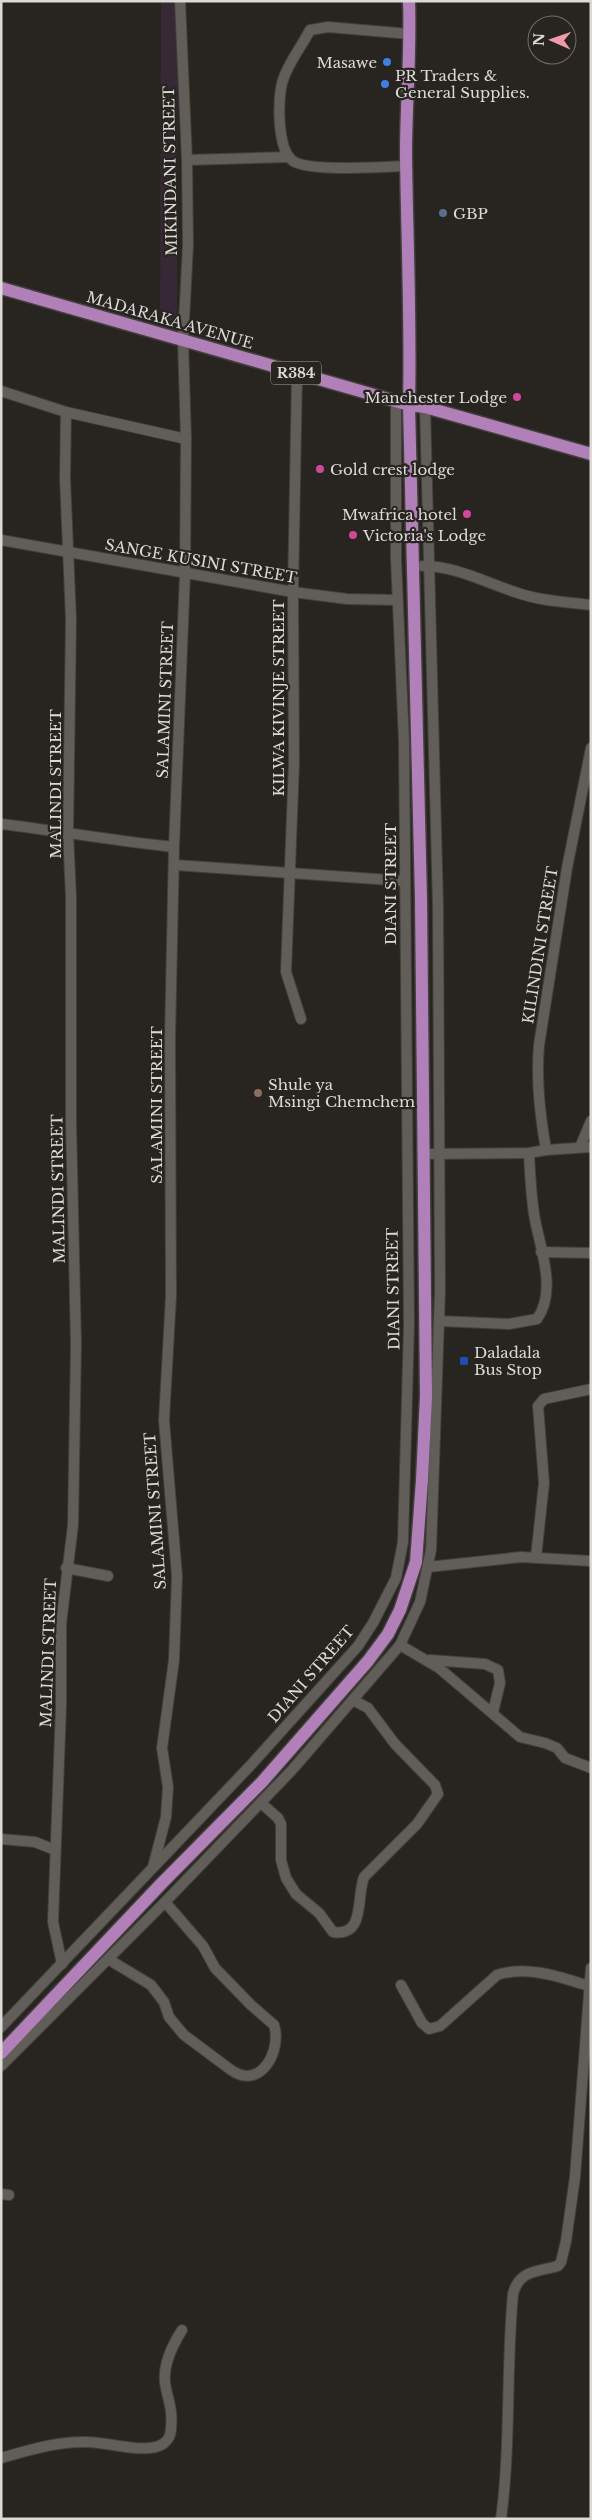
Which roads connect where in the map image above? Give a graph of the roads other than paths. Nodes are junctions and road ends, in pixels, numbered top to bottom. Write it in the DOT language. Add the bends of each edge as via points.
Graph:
graph roads {
  1 [pos="180,1"];
  2 [pos="408,1"];
  3 [pos="410,34"];
  4 [pos="289,157"];
  5 [pos="187,160"];
  6 [pos="407,166"];
  7 [pos="1,288"];
  8 [pos="183,340"];
  9 [pos="297,374"];
  10 [pos="1,391"];
  11 [pos="396,400"];
  12 [pos="409,405"];
  13 [pos="425,407"];
  14 [pos="66,412"];
  15 [pos="186,439"];
  16 [pos="591,454"];
  17 [pos="1,540"];
  18 [pos="68,553"];
  19 [pos="428,566"];
  20 [pos="413,567"];
  21 [pos="185,574"];
  22 [pos="293,592"];
  23 [pos="397,600"];
  24 [pos="591,605"];
  25 [pos="591,748"];
  26 [pos="587,794"];
  27 [pos="1,824"];
  28 [pos="68,832"];
  29 [pos="174,847"];
  30 [pos="175,865"];
  31 [pos="290,874"];
  32 [pos="405,881"];
  33 [pos="301,1019"];
  34 [pos="591,1121"];
  35 [pos="586,1147"];
  36 [pos="546,1150"];
  37 [pos="529,1153"];
  38 [pos="424,1154"];
  39 [pos="439,1154"];
  40 [pos="541,1252"];
  41 [pos="591,1252"];
  42 [pos="439,1321"];
  43 [pos="591,1389"];
  44 [pos="536,1557"];
  45 [pos="591,1561"];
  46 [pos="416,1562"];
  47 [pos="429,1565"];
  48 [pos="66,1568"];
  49 [pos="108,1576"];
  50 [pos="400,1645"];
  51 [pos="429,1660"];
  52 [pos="353,1700"];
  53 [pos="493,1712"];
  54 [pos="591,1768"];
  55 [pos="260,1803"];
  56 [pos="1,1839"];
  57 [pos="56,1850"];
  58 [pos="153,1867"];
  59 [pos="165,1902"];
  60 [pos="108,1959"];
  61 [pos="62,1964"];
  62 [pos="591,1968"];
  63 [pos="401,1985"];
  64 [pos="589,1986"];
  65 [pos="1,2027"];
  66 [pos="1,2052"];
  67 [pos="587,2053"];
  68 [pos="1,2066"];
  69 [pos="182,2330"];
  70 [pos="1,2458"];
  71 [pos="501,2519"];
  1 -- 5 [label="street, MIKINDANI STREET"];
  2 -- 3 [label="main road"];
  3 -- 4 [label="street" via="328,27 310,30 282,82 280,119"];
  3 -- 6 [label="main road"];
  4 -- 5 [label="street"];
  4 -- 6 [label="street" via="301,165 316,167"];
  5 -- 8 [label="street, MIKINDANI STREET" via="188,245"];
  6 -- 12 [label="main road" via="411,333"];
  7 -- 8 [label="main road, MADARAKA AVENUE / R384"];
  8 -- 9 [label="main road, MADARAKA AVENUE / R384"];
  8 -- 15 [label="street, SALAMINI STREET"];
  9 -- 11 [label="main road, MADARAKA AVENUE / R384"];
  9 -- 22 [label="street, KILWA KIVINJE STREET"];
  10 -- 14 [label="street"];
  11 -- 12 [label="main road, MADARAKA AVENUE / R384"];
  11 -- 23 [label="street, DIANI STREET"];
  12 -- 13 [label="main road, MADARAKA AVENUE / R384"];
  12 -- 20 [label="main road"];
  13 -- 16 [label="main road, MADARAKA AVENUE / R384"];
  13 -- 19 [label="street"];
  14 -- 15 [label="street"];
  14 -- 18 [label="street, MALINDI STREET"];
  15 -- 21 [label="street, SALAMINI STREET"];
  17 -- 18 [label="street, SANGE KUSINI STREET"];
  18 -- 21 [label="street, SANGE KUSINI STREET"];
  18 -- 28 [label="street, MALINDI STREET" via="71,619"];
  19 -- 20 [label="street"];
  19 -- 24 [label="street" via="459,571 522,594"];
  19 -- 39 [label="street" via="435,749"];
  20 -- 38 [label="main road" via="422,899"];
  21 -- 22 [label="street, SANGE KUSINI STREET"];
  21 -- 29 [label="street, SALAMINI STREET"];
  22 -- 23 [label="street, SANGE KUSINI STREET" via="348,599"];
  22 -- 31 [label="street, KILWA KIVINJE STREET" via="294,762"];
  23 -- 32 [label="street, DIANI STREET" via="404,741"];
  25 -- 26 [label="street, KILINDINI STREET"];
  26 -- 36 [label="street, KILINDINI STREET" via="567,868 539,1045 538,1098"];
  27 -- 28 [label="street"];
  28 -- 29 [label="street" via="102,840"];
  28 -- 48 [label="street, MALINDI STREET" via="76,1344 73,1525"];
  29 -- 30 [label="street, SALAMINI STREET"];
  30 -- 31 [label="street"];
  30 -- 58 [label="street, SALAMINI STREET" via="170,1039 171,1296 164,1420 177,1576 174,1660 162,1748 168,1787 166,1818"];
  31 -- 32 [label="street"];
  31 -- 33 [label="street, KILWA KIVINJE STREET" via="286,972"];
  32 -- 58 [label="street, DIANI STREET" via="409,1326 402,1542 396,1578 358,1646"];
  34 -- 35 [label="street"];
  35 -- 36 [label="street"];
  36 -- 37 [label="street"];
  37 -- 39 [label="street"];
  37 -- 40 [label="street"];
  38 -- 39 [label="street"];
  38 -- 46 [label="main road" via="426,1396"];
  39 -- 42 [label="street"];
  40 -- 41 [label="street"];
  40 -- 42 [label="street" via="546,1293 545,1309 537,1319 509,1324"];
  42 -- 47 [label="street"];
  43 -- 44 [label="street" via="544,1399 538,1406 544,1482"];
  44 -- 45 [label="street"];
  44 -- 47 [label="street"];
  46 -- 47 [label="street"];
  46 -- 66 [label="main road" via="400,1610 388,1634 368,1661 262,1782"];
  47 -- 50 [label="street" via="420,1602"];
  48 -- 49 [label="street"];
  48 -- 57 [label="street, MALINDI STREET" via="61,1624 62,1707"];
  50 -- 51 [label="street"];
  50 -- 52 [label="street"];
  51 -- 53 [label="street"];
  51 -- 53 [label="street" via="485,1664 498,1670 500,1682"];
  52 -- 55 [label="street"];
  52 -- 55 [label="street" via="372,1712 390,1738 435,1785 438,1794 417,1824 364,1877 360,1886 358,1917 350,1930 333,1932 319,1913 296,1894 283,1868 281,1824"];
  53 -- 54 [label="street" via="520,1737 545,1742 557,1748 565,1758"];
  55 -- 59 [label="street"];
  56 -- 57 [label="street" via="35,1842"];
  57 -- 61 [label="street, MALINDI STREET" via="53,1922"];
  58 -- 61 [label="street, DIANI STREET"];
  59 -- 60 [label="street"];
  59 -- 60 [label="street" via="203,1946 215,1968 274,2024 273,2048 262,2070 249,2077 231,2070 184,2035 169,2017 164,2002 151,1985"];
  60 -- 68 [label="street"];
  61 -- 65 [label="street, DIANI STREET"];
  62 -- 64 [label="street"];
  63 -- 64 [label="street" via="422,2023 429,2029 440,2026 497,1975 504,1973 545,1974"];
  64 -- 67 [label="street"];
  67 -- 71 [label="street" via="575,2177 561,2262 558,2266 526,2273 515,2284 512,2294"];
  69 -- 70 [label="street" via="170,2350 166,2366 165,2381 172,2409 171,2431 168,2440 160,2446 89,2441 39,2447"];
}
